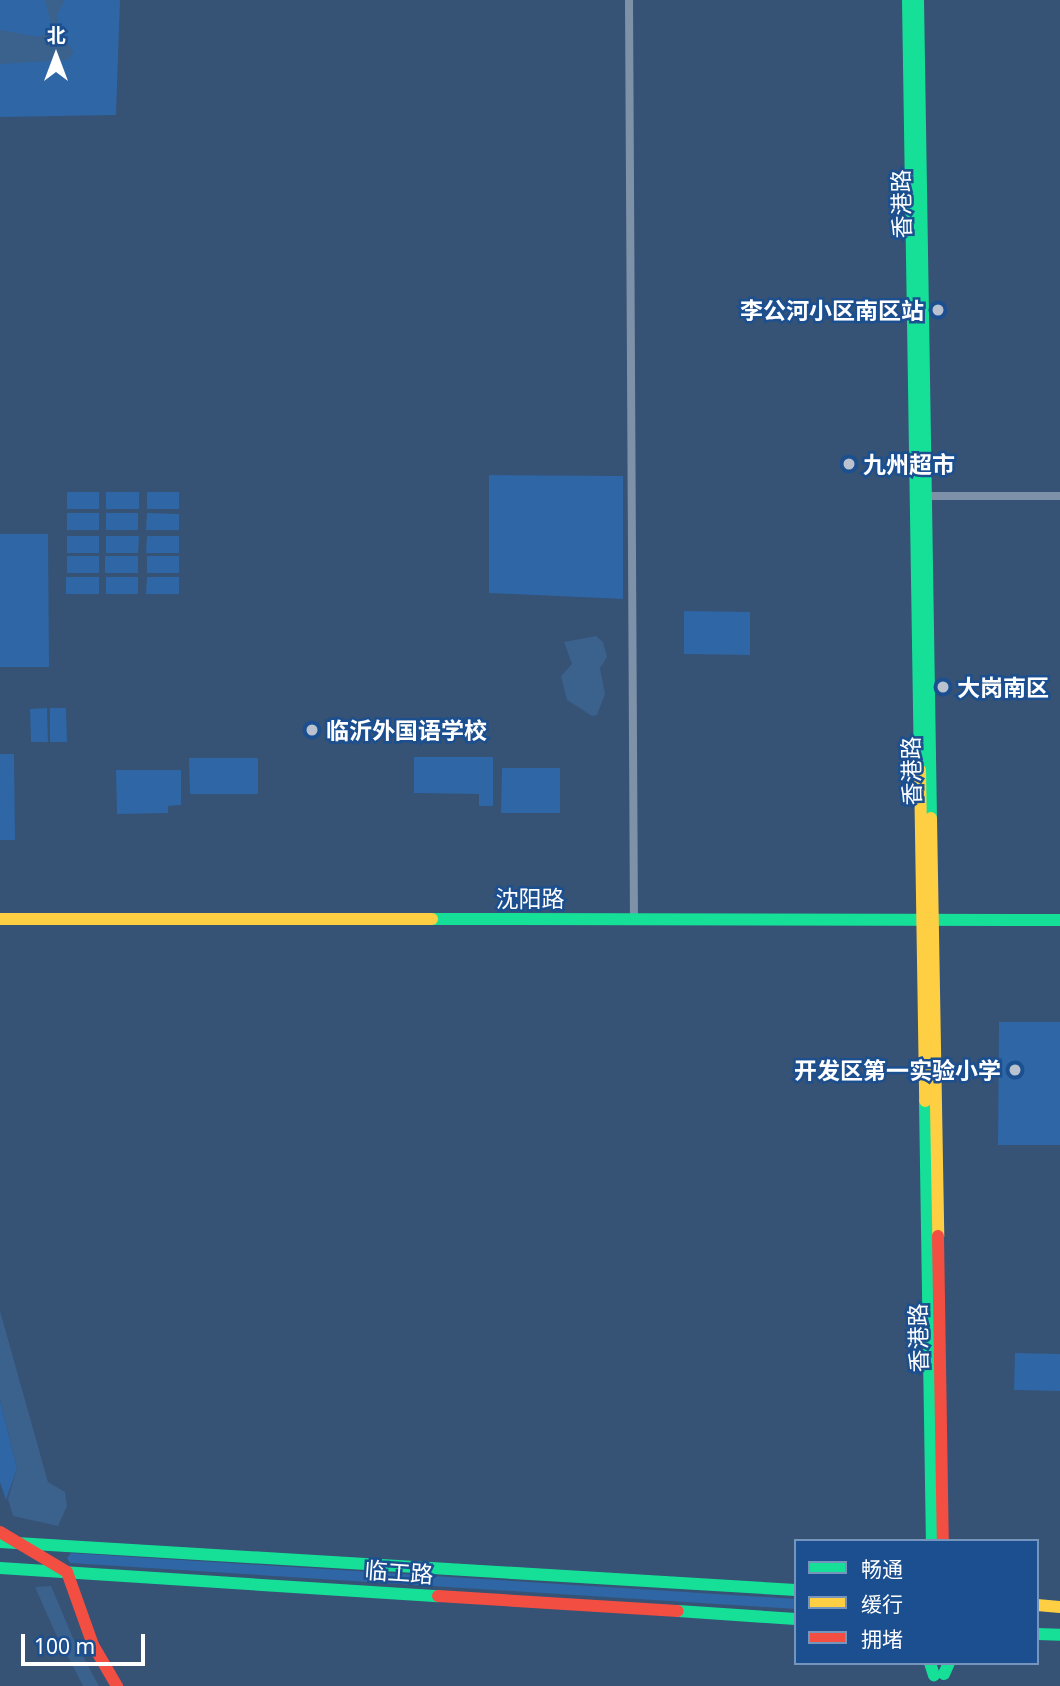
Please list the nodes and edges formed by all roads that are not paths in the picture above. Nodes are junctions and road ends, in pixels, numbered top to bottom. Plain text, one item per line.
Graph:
1 (629, 0) edge
2 (908, 0) edge
3 (918, 0) edge
4 (923, 496) junction
5 (1060, 496) edge
6 (0, 919) edge
7 (634, 919) junction
8 (929, 920) junction
9 (1060, 920) edge
10 (0, 1532) edge
11 (932, 1539) edge
12 (943, 1539) edge
13 (0, 1542) edge
14 (14, 1543) junction
15 (0, 1567) edge
16 (67, 1572) junction
17 (794, 1590) edge
18 (1039, 1605) edge
19 (1060, 1607) edge
20 (794, 1619) edge
21 (1039, 1634) edge
22 (1060, 1635) edge
23 (117, 1686) edge

1 - 7 street
2 - 4 main road, 香港路
3 - 4 main road, 香港路
4 - 5 street
4 - 8 main road, 香港路
6 - 7 main road, 沈阳路
7 - 8 main road, 沈阳路
8 - 9 main road, 沈阳路
8 - 11 main road, 香港路
8 - 12 main road, 香港路
10 - 14 main road
13 - 14 main road, 临工路
14 - 16 main road
14 - 17 main road, 临工路
15 - 16 main road, 临工路
16 - 20 main road, 临工路
16 - 23 main road
18 - 19 main road
21 - 22 main road

